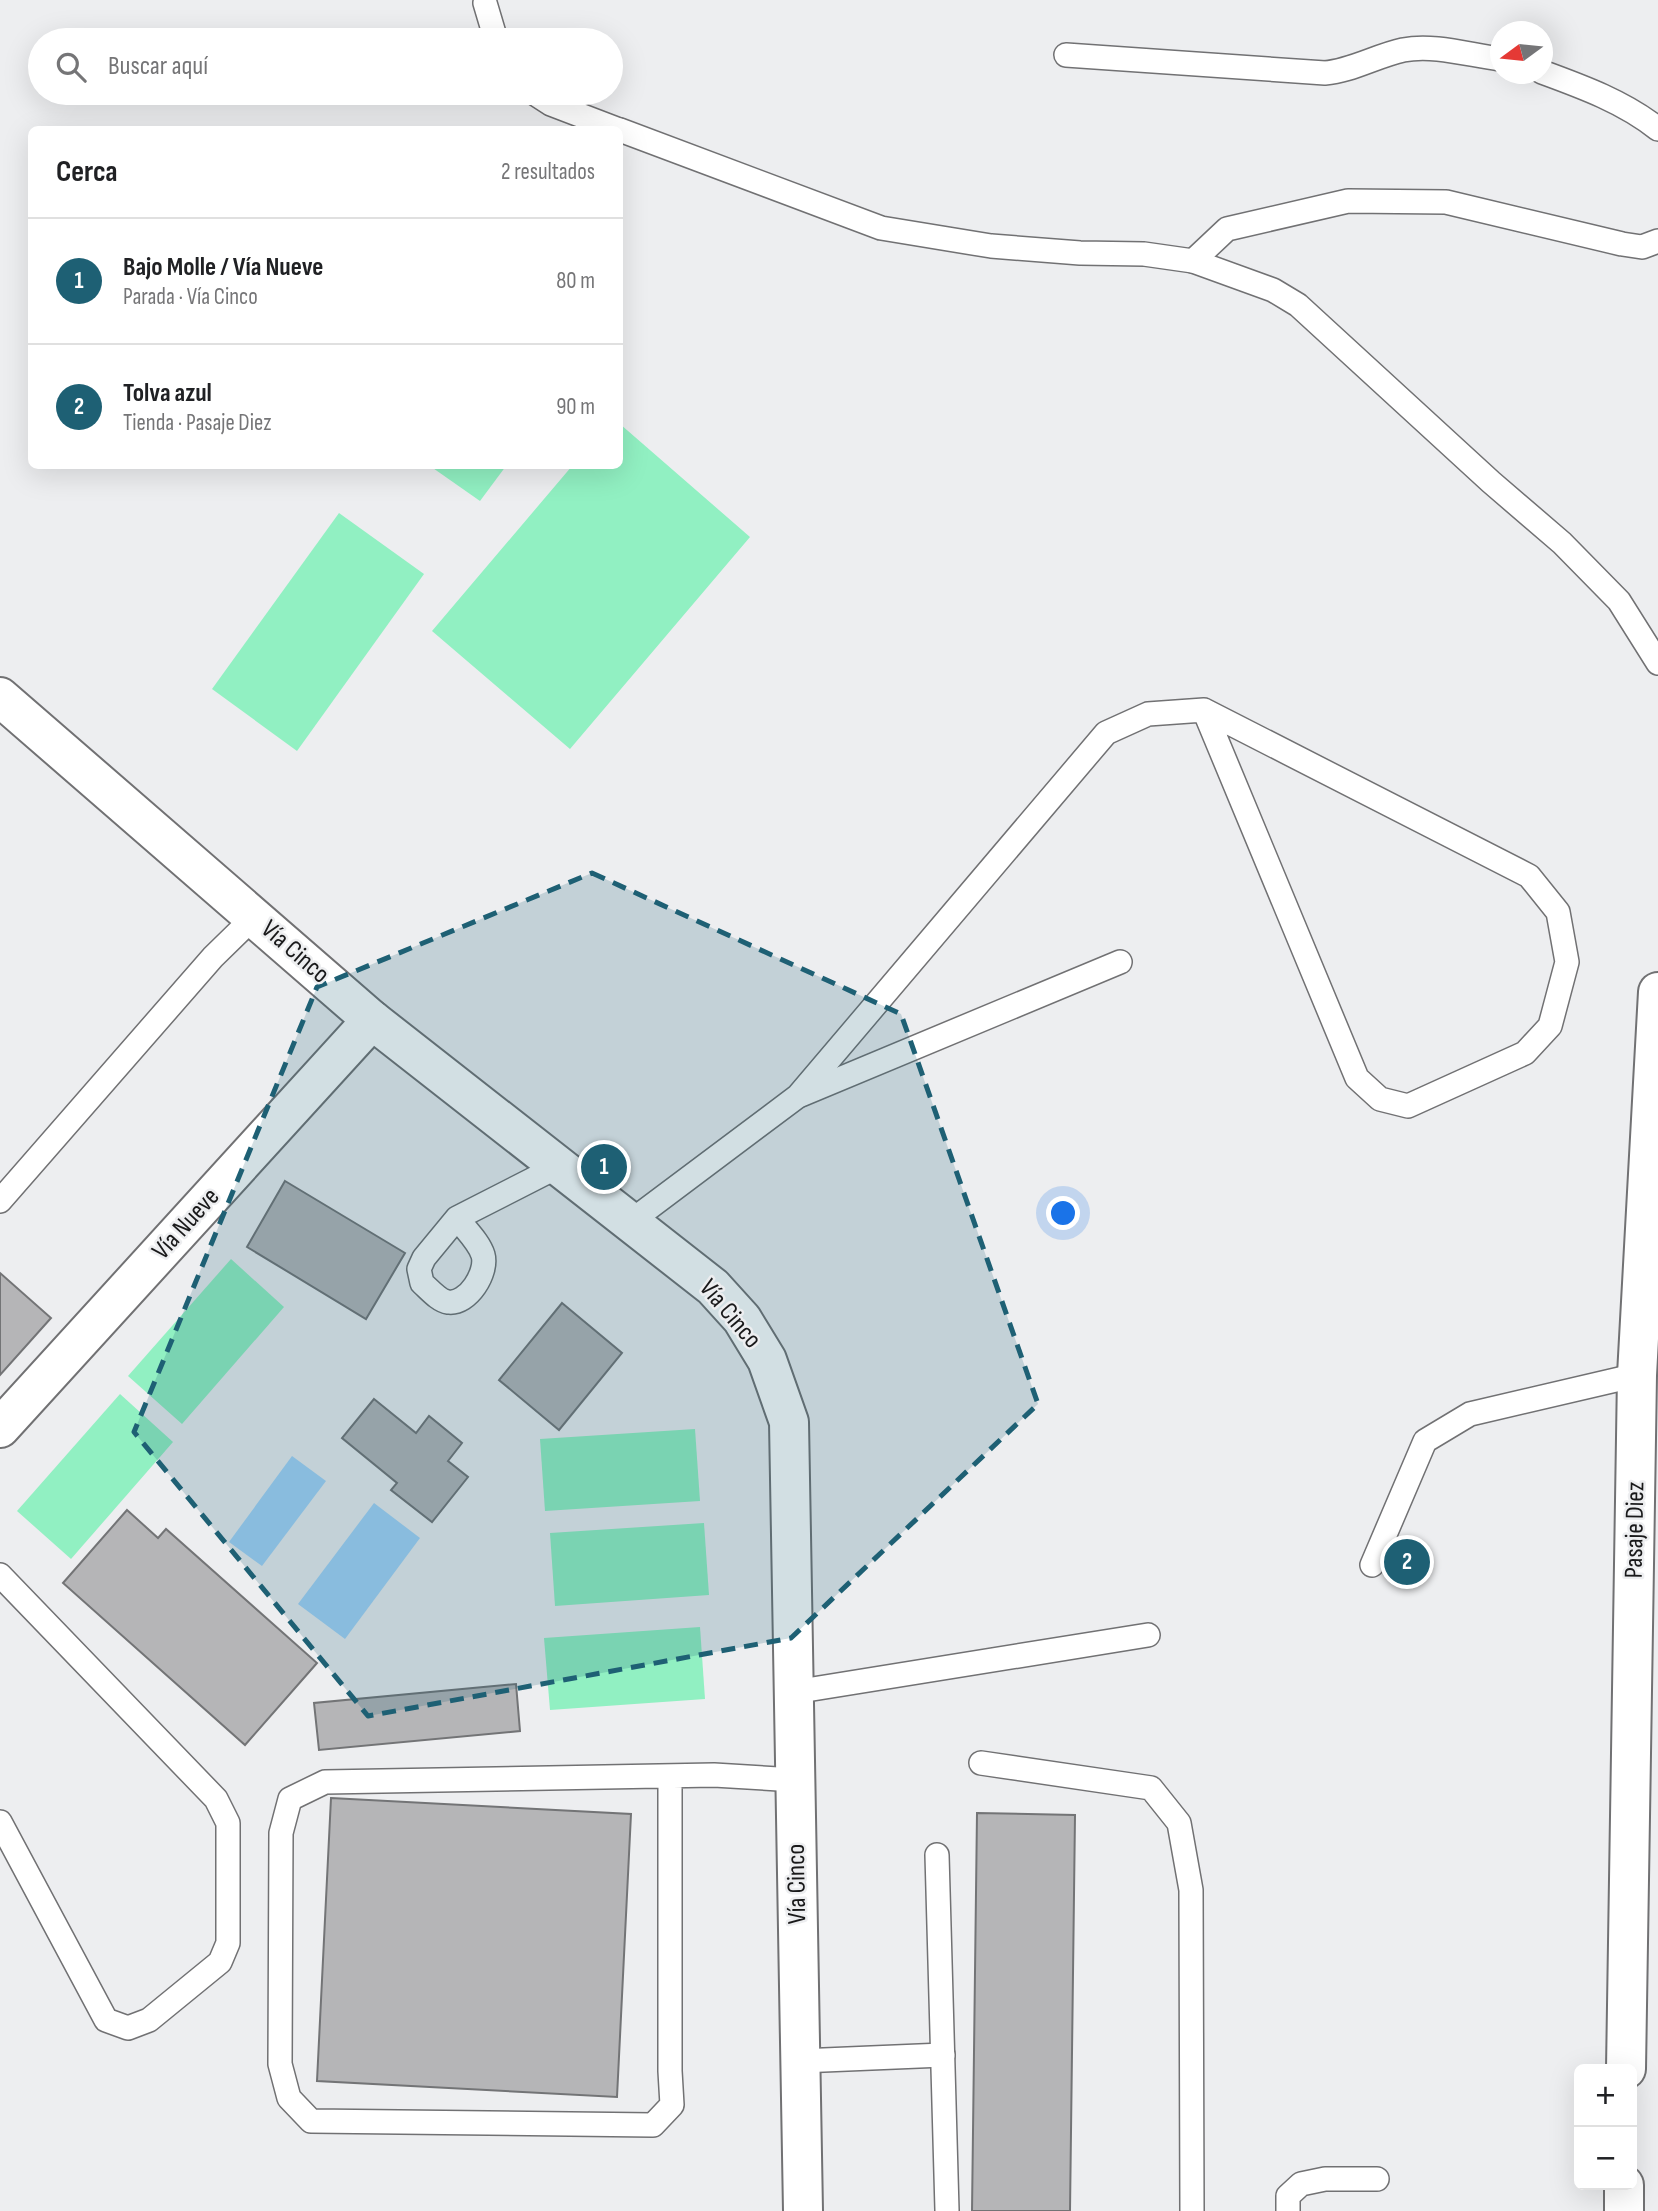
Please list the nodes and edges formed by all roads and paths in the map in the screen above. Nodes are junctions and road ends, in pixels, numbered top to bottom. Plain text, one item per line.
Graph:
1 (485, 3) dead end
2 (492, 28) edge
3 (1066, 55) dead end
4 (1490, 58) edge
5 (1553, 76) edge
6 (554, 105) edge
7 (609, 126) edge
8 (1658, 129) edge
9 (623, 131) edge
10 (1658, 241) edge
11 (1193, 261) junction
12 (1658, 663) edge
13 (0, 697) edge
14 (1204, 710) junction
15 (254, 917) junction
16 (1120, 962) dead end
17 (1658, 992) edge
18 (372, 1020) junction
19 (798, 1096) junction
20 (559, 1166) junction
21 (0, 1201) edge
22 (457, 1218) dead end
23 (630, 1222) junction
24 (1637, 1375) junction
25 (0, 1427) edge
26 (1372, 1565) dead end
27 (0, 1575) edge
28 (1148, 1635) dead end
29 (794, 1692) junction
30 (981, 1763) dead end
31 (670, 1776) junction
32 (795, 1780) junction
33 (0, 1822) edge
34 (937, 1855) dead end
35 (943, 2055) junction
36 (800, 2061) junction
37 (1626, 2064) edge
38 (1377, 2179) dead end
39 (1624, 2190) edge
40 (947, 2210) edge
41 (803, 2211) edge
42 (1192, 2211) edge
43 (1289, 2211) edge
44 (1624, 2211) edge

1 - 2 lane
3 - 4 lane
5 - 8 lane
6 - 7 lane
9 - 11 lane
10 - 11 lane
11 - 12 lane
13 - 15 street, Vía Cinco
14 - 14 lane
14 - 19 lane
15 - 18 street, Vía Cinco
15 - 21 lane
16 - 19 lane
17 - 24 street, Pasaje Diez
18 - 20 street, Vía Cinco
18 - 25 street, Vía Nueve
19 - 23 lane
20 - 22 lane
20 - 23 street, Vía Cinco
23 - 29 street, Vía Cinco
24 - 26 lane
24 - 37 street, Pasaje Diez
27 - 33 lane
28 - 29 lane
29 - 32 street, Vía Cinco
30 - 42 lane
31 - 31 lane
31 - 32 lane
32 - 36 street, Vía Cinco
34 - 35 lane
35 - 36 lane
35 - 40 lane
36 - 41 street, Vía Cinco
38 - 43 lane
39 - 44 street

